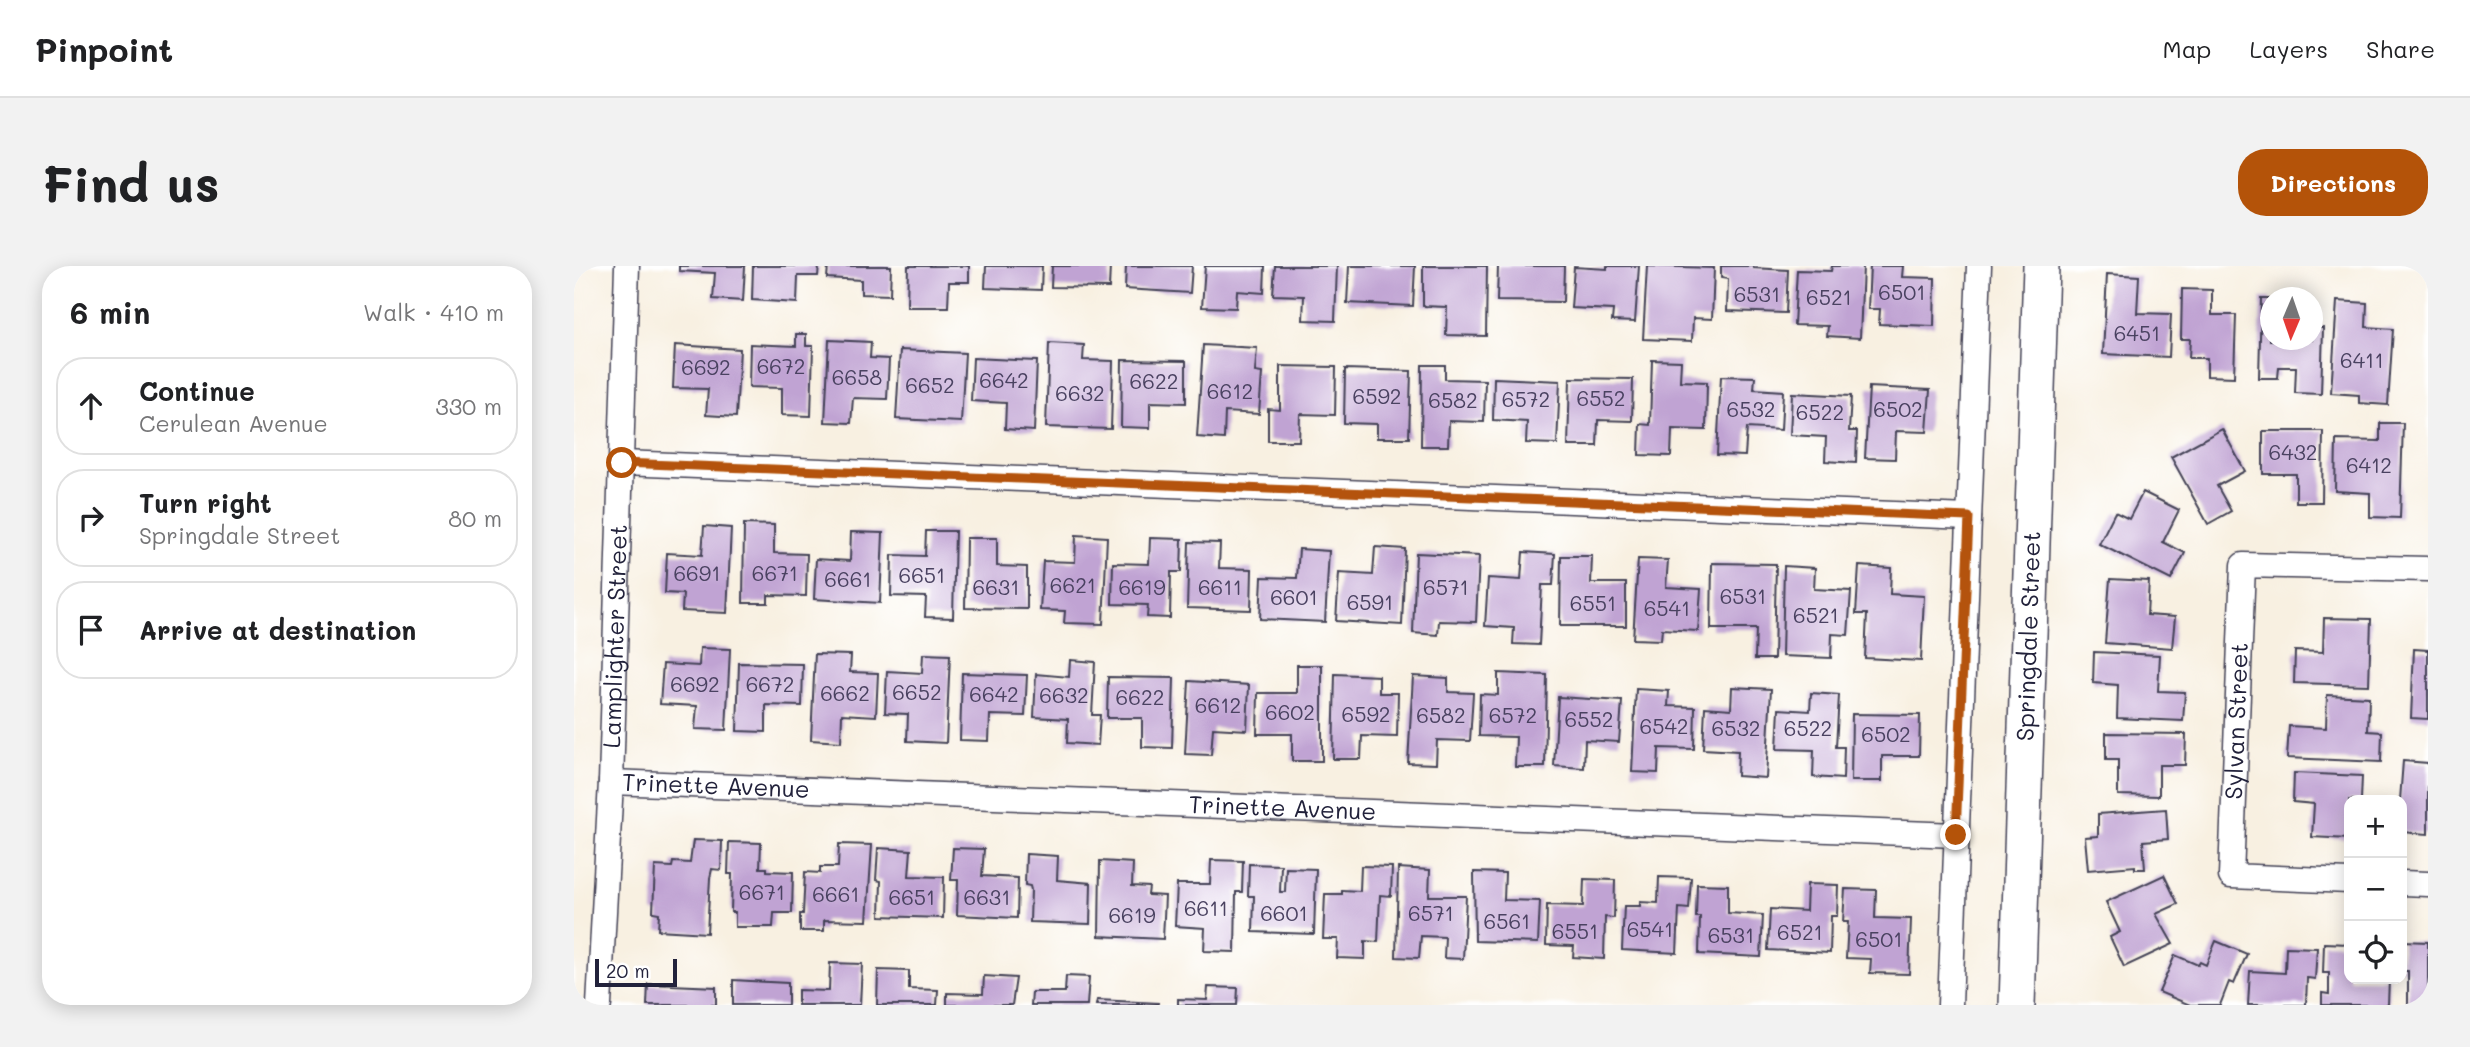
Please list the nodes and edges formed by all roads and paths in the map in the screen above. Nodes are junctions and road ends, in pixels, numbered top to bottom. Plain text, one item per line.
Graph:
1 (627, 266) edge
2 (1979, 266) edge
3 (2042, 266) edge
4 (622, 463) junction
5 (1969, 517) junction
6 (2428, 569) edge
7 (611, 782) junction
8 (1956, 835) junction
9 (2344, 881) edge
10 (2407, 883) edge
11 (2428, 884) edge
12 (599, 1005) edge
13 (1950, 1005) edge
14 (2017, 1005) edge

1 - 4 street, Lamplighter Street
2 - 5 street
3 - 14 main road, Springdale Street
4 - 5 street
4 - 7 street, Lamplighter Street
5 - 8 street
6 - 9 street, Sylvan Street
7 - 8 street, Trinette Avenue
7 - 12 street, Lamplighter Street
8 - 13 street
10 - 11 street

